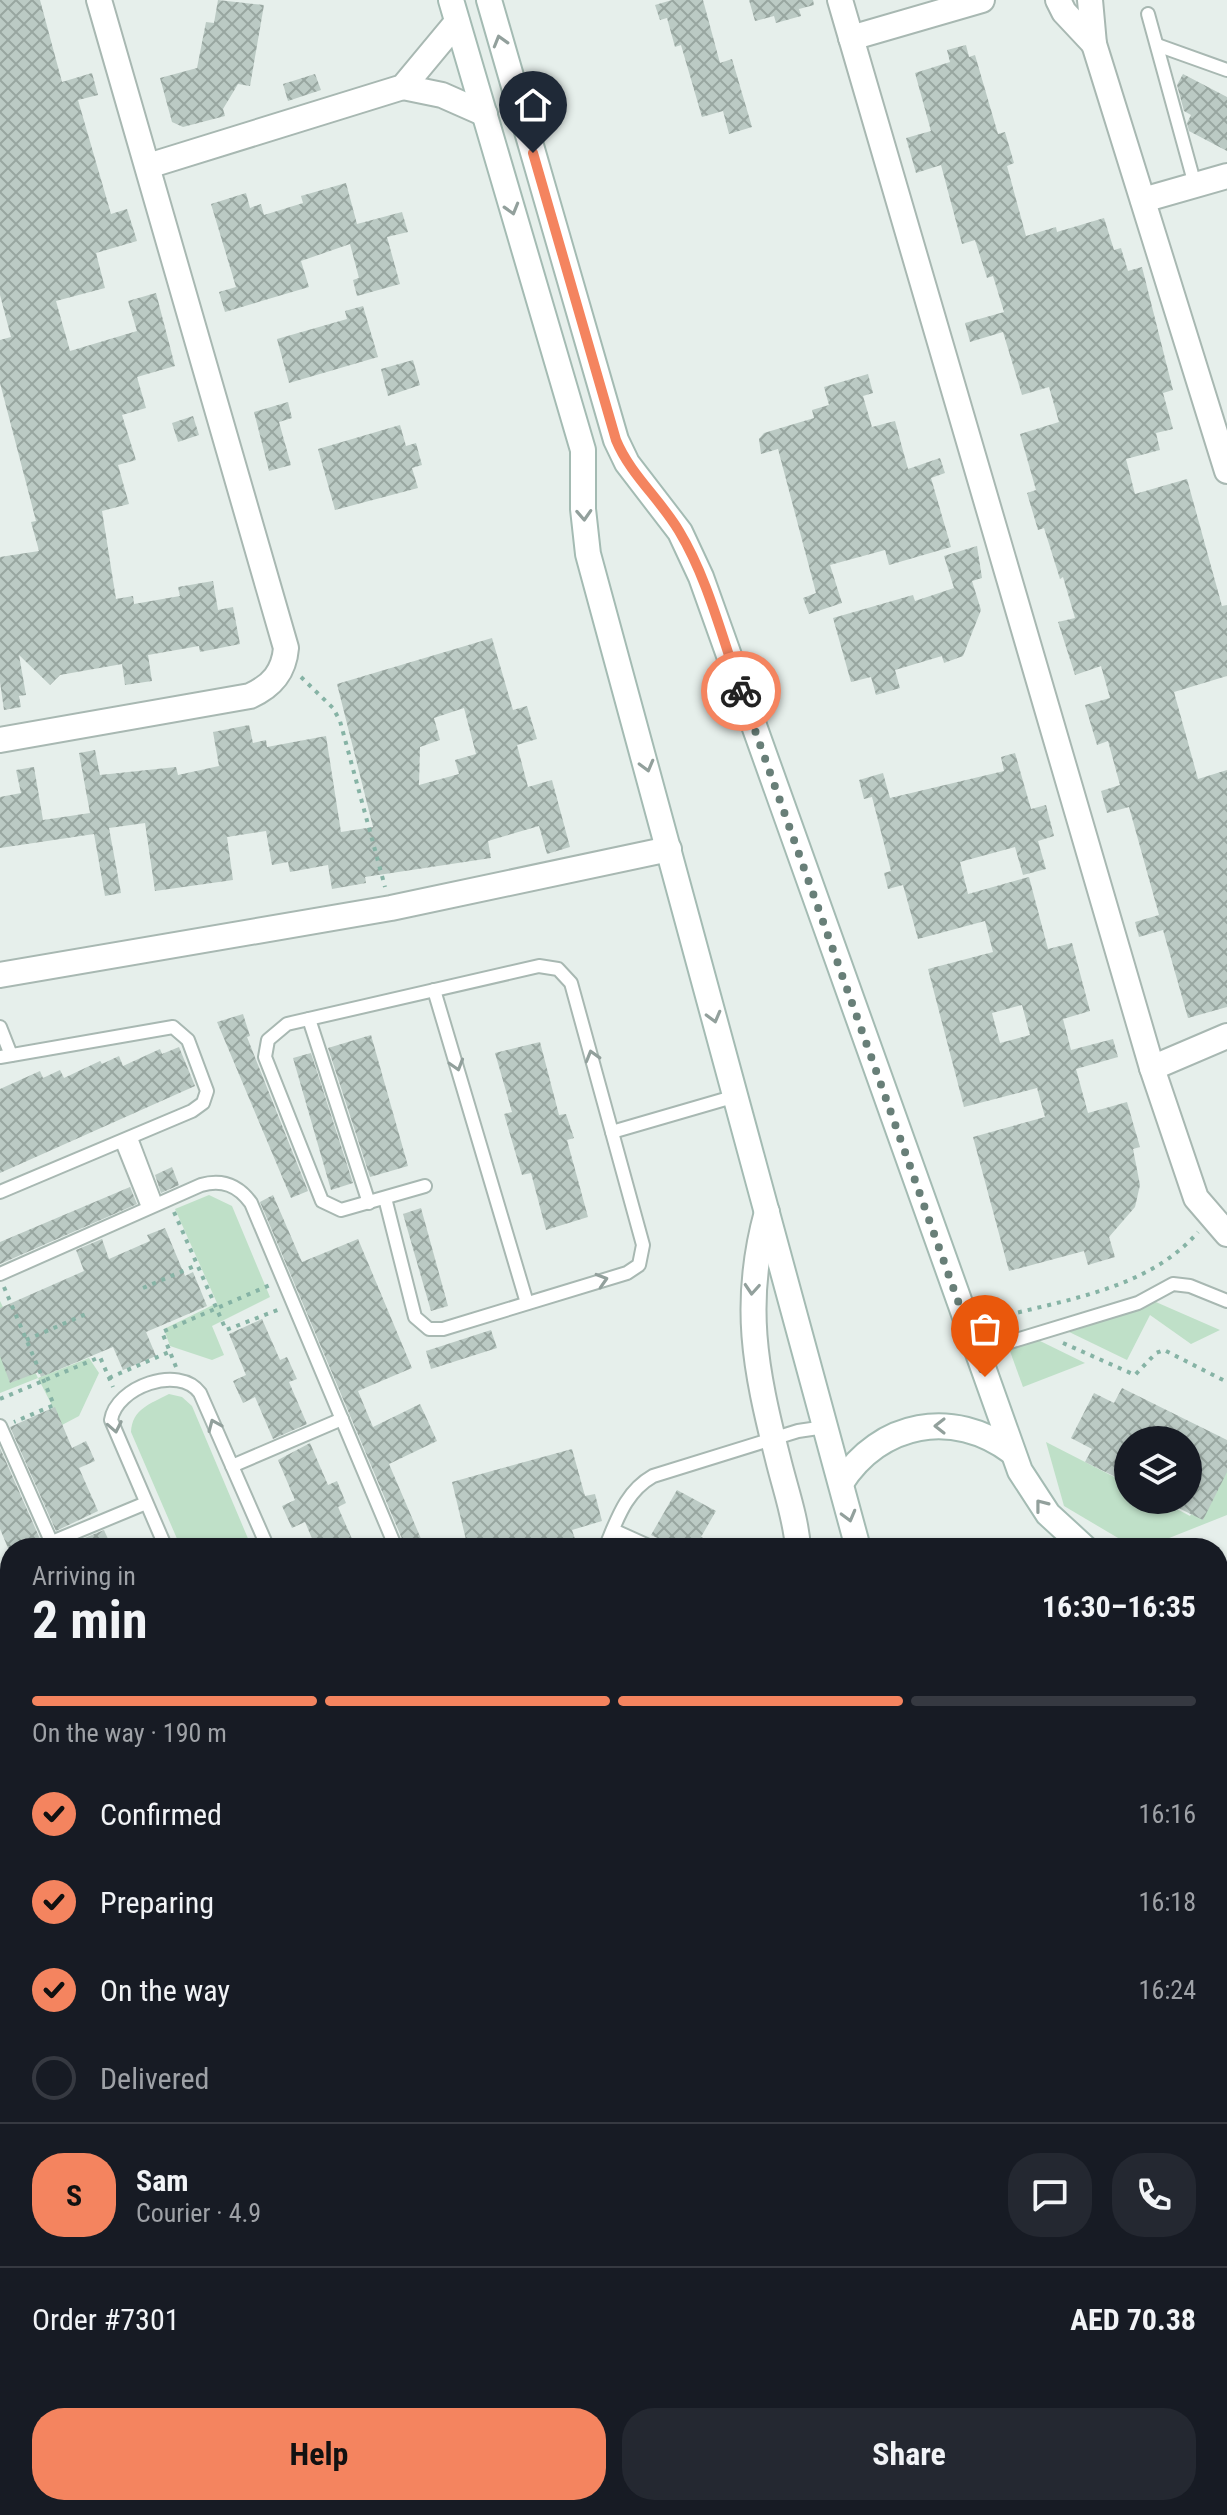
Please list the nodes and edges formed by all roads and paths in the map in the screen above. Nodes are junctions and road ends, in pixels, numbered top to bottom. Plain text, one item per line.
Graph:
1 (99, 0) edge
2 (489, 0) edge
3 (840, 0) edge
4 (982, 0) edge
5 (1058, 0) edge
6 (1090, 0) edge
7 (454, 11) edge
8 (1148, 14) dead end
9 (851, 38) junction
10 (1094, 44) junction
11 (1157, 45) junction
12 (1227, 70) edge
13 (403, 87) junction
14 (485, 114) junction
15 (148, 166) junction
16 (1227, 176) edge
17 (1195, 185) junction
18 (1143, 200) junction
19 (621, 452) junction
20 (585, 461) junction
21 (1227, 471) edge
22 (285, 661) junction
23 (0, 740) edge
24 (669, 849) junction
25 (391, 908) junction
26 (0, 975) edge
27 (434, 990) junction
28 (309, 1019) junction
29 (0, 1027) edge
30 (1227, 1036) edge
31 (5, 1056) edge
32 (1152, 1068) junction
33 (736, 1096) junction
34 (612, 1132) junction
35 (127, 1140) junction
36 (425, 1186) dead end
37 (0, 1192) edge
38 (385, 1198) junction
39 (157, 1203) junction
40 (369, 1203) junction
41 (767, 1212) junction
42 (1219, 1226) edge
43 (197, 1265) junction
44 (0, 1276) edge
45 (283, 1280) junction
46 (143, 1288) dead end
47 (1227, 1301) edge
48 (293, 1303) junction
49 (527, 1303) junction
50 (1034, 1308) junction
51 (216, 1309) junction
52 (86, 1314) dead end
53 (967, 1326) junction
54 (1042, 1332) junction
55 (26, 1340) junction
56 (170, 1351) junction
57 (977, 1352) junction
58 (109, 1378) junction
59 (181, 1378) junction
60 (43, 1381) junction
61 (1227, 1382) edge
62 (0, 1399) edge
63 (119, 1401) junction
64 (342, 1419) junction
65 (824, 1421) junction
66 (0, 1426) edge
67 (773, 1440) junction
68 (1012, 1452) junction
69 (232, 1466) junction
70 (841, 1483) junction
71 (146, 1503) junction
72 (613, 1530) junction
73 (50, 1538) edge
74 (68, 1538) edge
75 (162, 1538) edge
76 (264, 1538) edge
77 (392, 1538) edge
78 (609, 1538) edge
79 (631, 1538) edge
80 (796, 1538) edge
81 (855, 1538) edge
82 (1075, 1538) edge

1 - 15 street
19 -> 2 street
3 - 9 street
4 - 9 street
5 - 10 street
6 - 10 street
7 - 13 street
7 - 14 street
8 - 11 lane
9 - 32 street
10 - 18 street
11 - 12 lane
11 - 17 lane
13 - 14 street
13 - 15 street
14 -> 20 street
15 - 22 street
16 - 17 street
17 - 18 street
18 - 21 street
19 - 20 street
19 - 53 street
20 -> 24 street
22 - 23 street
22 - 25 path
24 - 25 street
24 -> 33 street
25 - 26 street
27 - 28 lane
34 -> 27 lane
27 -> 49 lane
28 - 40 lane
28 - 40 lane
29 - 31 lane
30 - 32 street
31 - 35 lane
32 - 42 street
33 - 34 lane
33 - 41 street
49 -> 34 lane
35 - 37 lane
35 - 39 lane
36 - 38 lane
38 - 40 lane
38 - 49 lane
39 - 43 path
39 - 44 lane
39 - 45 lane
41 - 65 street
41 -> 67 street
42 - 50 path
43 - 46 path
43 - 51 path
44 - 55 path
45 - 48 lane
45 - 51 path
47 - 54 lane
48 - 51 path
48 - 64 lane
50 - 53 path
50 - 54 path
51 - 56 path
52 - 55 path
53 - 57 street
54 - 57 lane
54 - 61 path
55 - 60 path
56 - 58 path
56 - 59 path
57 - 68 street
58 - 60 path
58 - 63 path
59 - 63 lane
69 -> 59 lane
60 - 62 path
60 - 66 path
63 -> 71 lane
64 - 69 lane
64 - 77 lane
65 - 67 lane
65 - 70 street
66 - 73 lane
67 - 72 lane
67 - 80 street
68 -> 70 street
82 -> 68 street
69 - 76 lane
70 -> 81 street
71 - 74 lane
71 - 75 lane
72 - 78 lane
72 - 79 lane

